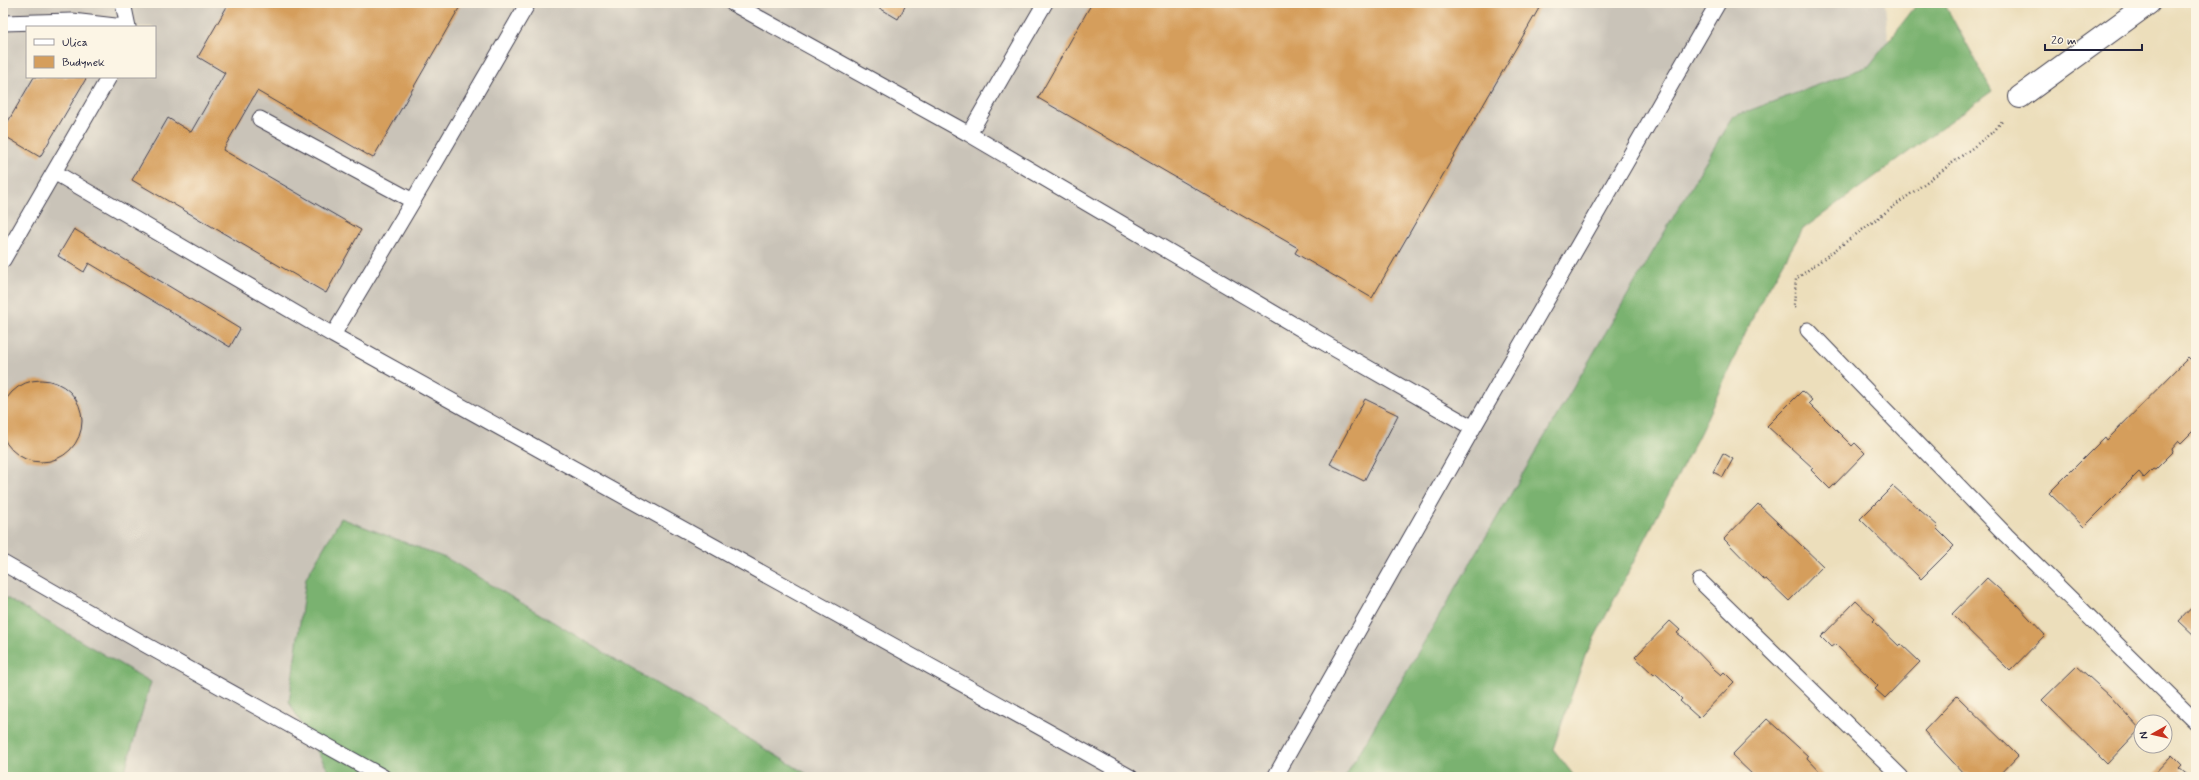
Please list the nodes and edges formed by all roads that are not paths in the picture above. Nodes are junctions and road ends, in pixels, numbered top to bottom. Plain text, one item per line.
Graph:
1 (124, 3) edge
2 (528, 3) edge
3 (732, 3) edge
4 (1045, 3) edge
5 (1718, 3) edge
6 (2149, 3) edge
7 (3, 23) edge
8 (115, 26) edge
9 (128, 26) edge
10 (108, 78) edge
11 (2020, 97) road end
12 (260, 119) dead end
13 (969, 134) junction
14 (54, 172) junction
15 (413, 201) junction
16 (3, 260) edge
17 (1808, 330) road end
18 (333, 335) junction
19 (1473, 428) junction
20 (3, 563) edge
21 (1700, 581) dead end
22 (2196, 722) edge
23 (383, 777) edge
24 (1130, 777) edge
25 (1275, 777) edge
26 (1901, 777) edge

1 - 9 lane
2 - 15 lane
3 - 13 lane
4 - 13 lane
5 - 19 lane
6 - 11 street
7 - 8 lane
10 - 14 lane
12 - 15 lane
13 - 19 lane
14 - 16 lane
14 - 18 lane
15 - 18 lane
17 - 22 lane
18 - 24 lane
19 - 25 lane
20 - 23 lane
21 - 26 lane

